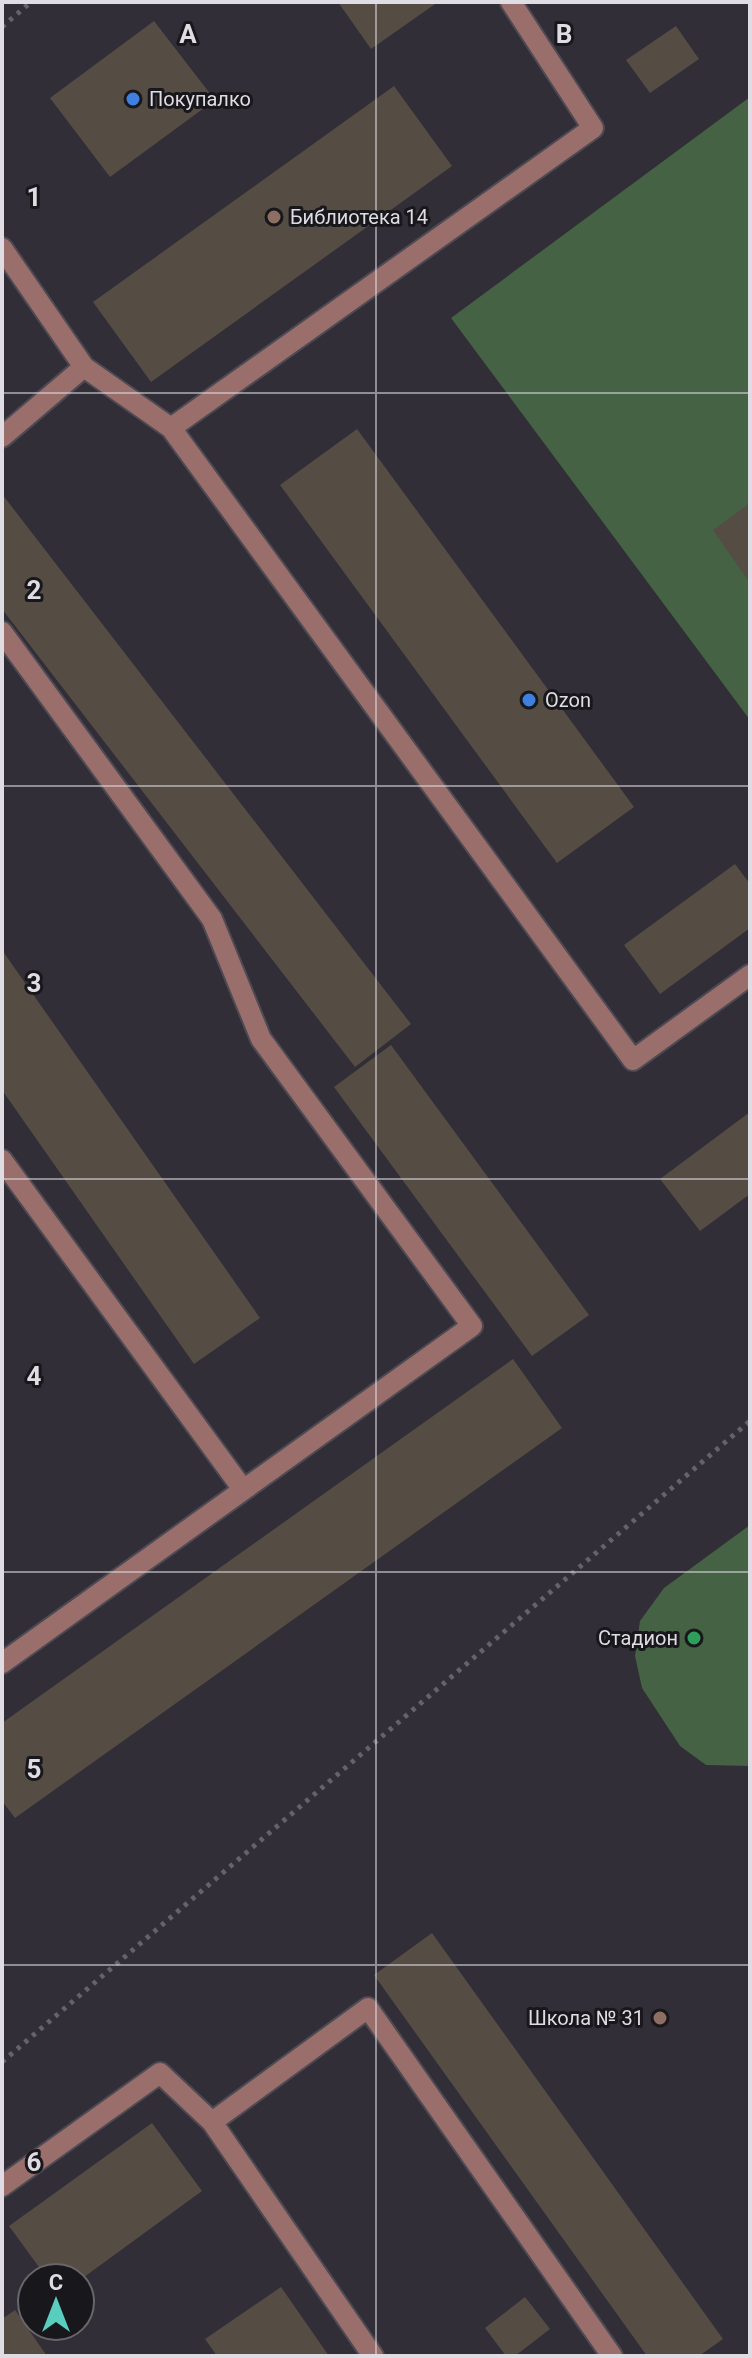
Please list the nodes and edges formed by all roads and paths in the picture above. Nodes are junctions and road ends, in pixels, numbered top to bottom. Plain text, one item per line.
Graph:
1 (31, 2) edge
2 (511, 2) edge
3 (2, 27) edge
4 (2, 248) edge
5 (84, 367) junction
6 (171, 428) junction
7 (2, 437) edge
8 (2, 632) edge
9 (750, 975) edge
10 (2, 1160) edge
11 (750, 1421) edge
12 (242, 1488) junction
13 (2, 1663) edge
14 (2, 2062) edge
15 (212, 2122) junction
16 (2, 2186) edge
17 (373, 2356) edge
18 (612, 2356) edge

1 - 3 path
2 - 6 lane
4 - 5 lane
5 - 6 lane
5 - 7 lane
6 - 9 lane
8 - 12 lane
10 - 12 lane
11 - 14 path
12 - 13 lane
15 - 16 lane
15 - 17 lane
15 - 18 lane

